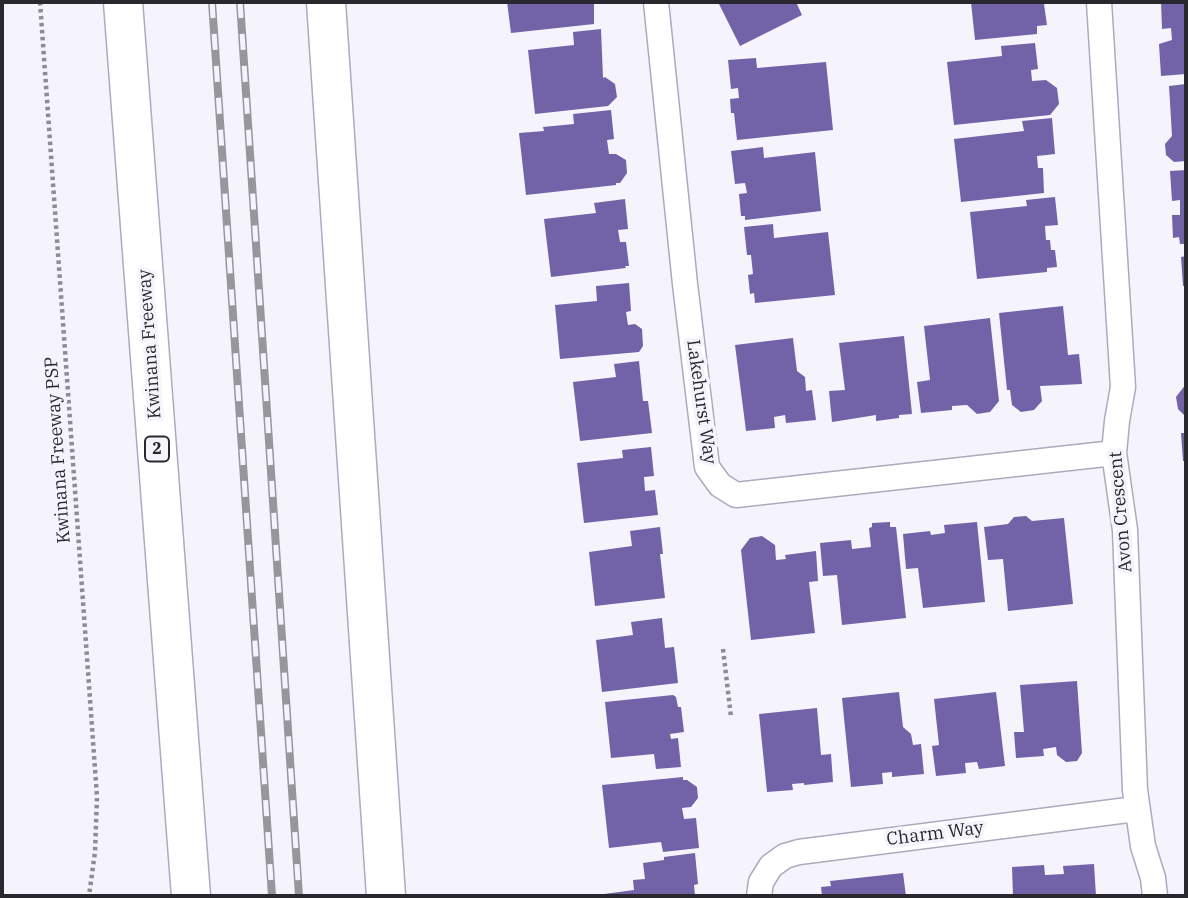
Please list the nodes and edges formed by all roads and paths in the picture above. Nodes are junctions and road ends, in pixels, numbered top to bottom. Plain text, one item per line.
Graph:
1 (40, 2) edge
2 (123, 2) edge
3 (326, 2) edge
4 (656, 2) edge
5 (1099, 2) edge
6 (1114, 453) junction
7 (723, 649) dead end
8 (731, 717) dead end
9 (1136, 809) junction
10 (89, 896) edge
11 (191, 896) edge
12 (386, 896) edge
13 (759, 896) edge
14 (1155, 896) edge

1 - 10 path, Kwinana Freeway PSP
2 - 11 highway, Kwinana Freeway / 2
3 - 12 highway
4 - 6 street, Lakehurst Way
5 - 6 street, Avon Crescent
6 - 9 street, Avon Crescent
7 - 8 path
9 - 13 street, Charm Way
9 - 14 street, Avon Crescent

